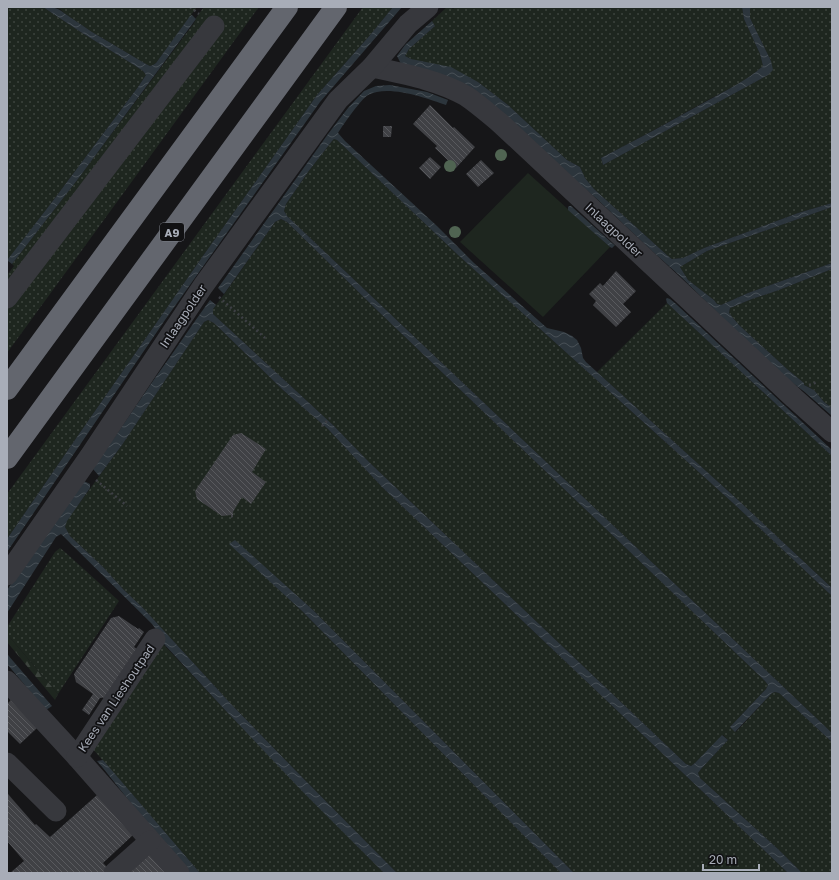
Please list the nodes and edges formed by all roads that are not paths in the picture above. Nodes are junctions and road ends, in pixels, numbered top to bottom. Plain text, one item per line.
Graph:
1 (287, 7) edge
2 (336, 7) edge
3 (428, 7) edge
4 (214, 26) dead end
5 (372, 67) junction
6 (13, 273) edge
7 (7, 298) edge
8 (7, 389) edge
9 (832, 432) edge
10 (7, 458) edge
11 (7, 575) edge
12 (155, 639) dead end
13 (7, 681) edge
14 (77, 757) junction
15 (7, 763) edge
16 (56, 811) dead end
17 (150, 840) junction
18 (114, 873) edge
19 (180, 873) edge

1 - 8 highway
2 - 10 highway, A9
3 - 5 street, Inlaagpolder
4 - 6 street
5 - 9 street, Inlaagpolder
5 - 11 street, Inlaagpolder
6 - 7 street
12 - 14 street, Kees van Lieshoutpad
13 - 14 street
14 - 17 street
15 - 16 street
17 - 18 street
17 - 19 street

